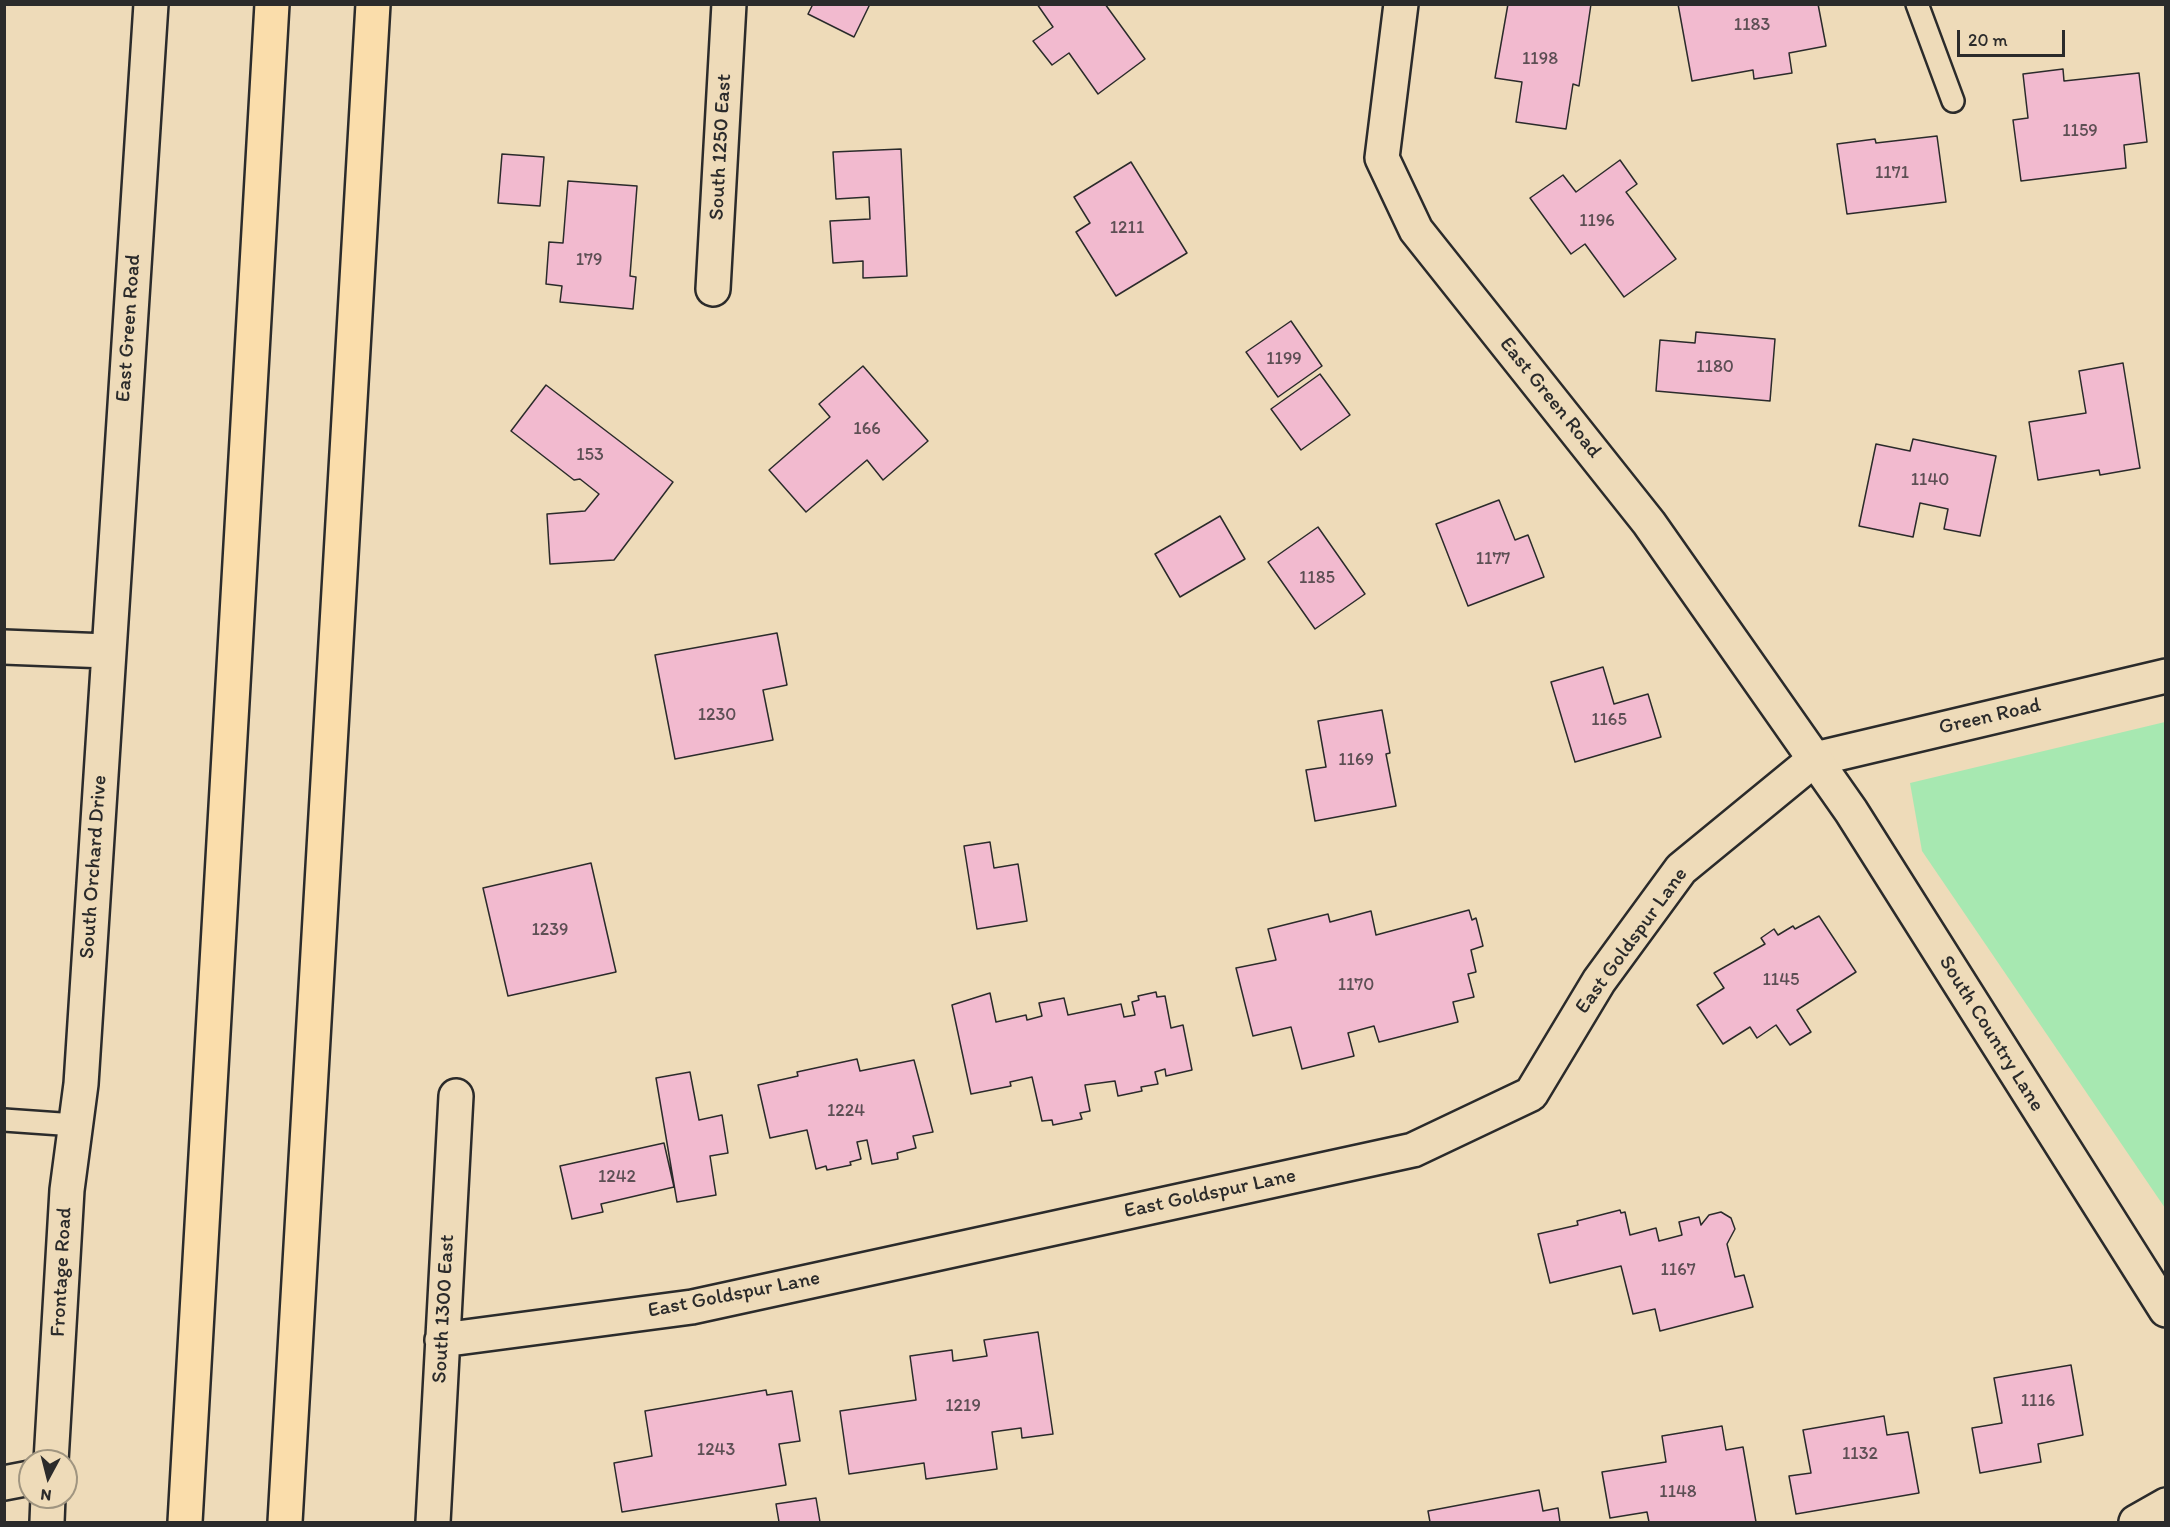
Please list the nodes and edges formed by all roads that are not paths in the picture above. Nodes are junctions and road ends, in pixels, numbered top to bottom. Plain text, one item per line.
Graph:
1 (151, 4) edge
2 (272, 4) edge
3 (373, 4) edge
4 (729, 4) edge
5 (1401, 4) edge
6 (1917, 4) edge
7 (1953, 101) dead end
8 (713, 289) dead end
9 (4, 647) edge
10 (107, 651) junction
11 (2166, 676) edge
12 (1815, 759) junction
13 (81, 1084) joint
14 (456, 1096) dead end
15 (4, 1120) edge
16 (75, 1125) junction
17 (2166, 1310) edge
18 (442, 1340) junction
19 (52, 1449) edge
20 (2166, 1505) edge
21 (185, 1522) edge
22 (285, 1522) edge
23 (433, 1522) edge
24 (2136, 1522) edge

1 - 10 street, East Green Road
2 - 21 highway
3 - 22 highway
4 - 8 street, South 1250 East
5 - 12 street, East Green Road
6 - 7 lane
9 - 10 street
10 - 13 street, South Orchard Drive
11 - 12 street, Green Road
12 - 17 street, South Country Lane
12 - 18 street, East Goldspur Lane
13 - 16 street, Frontage Road
14 - 18 street, South 1300 East
15 - 16 lane
16 - 19 street, Frontage Road
18 - 23 street, South 1300 East
20 - 24 street

